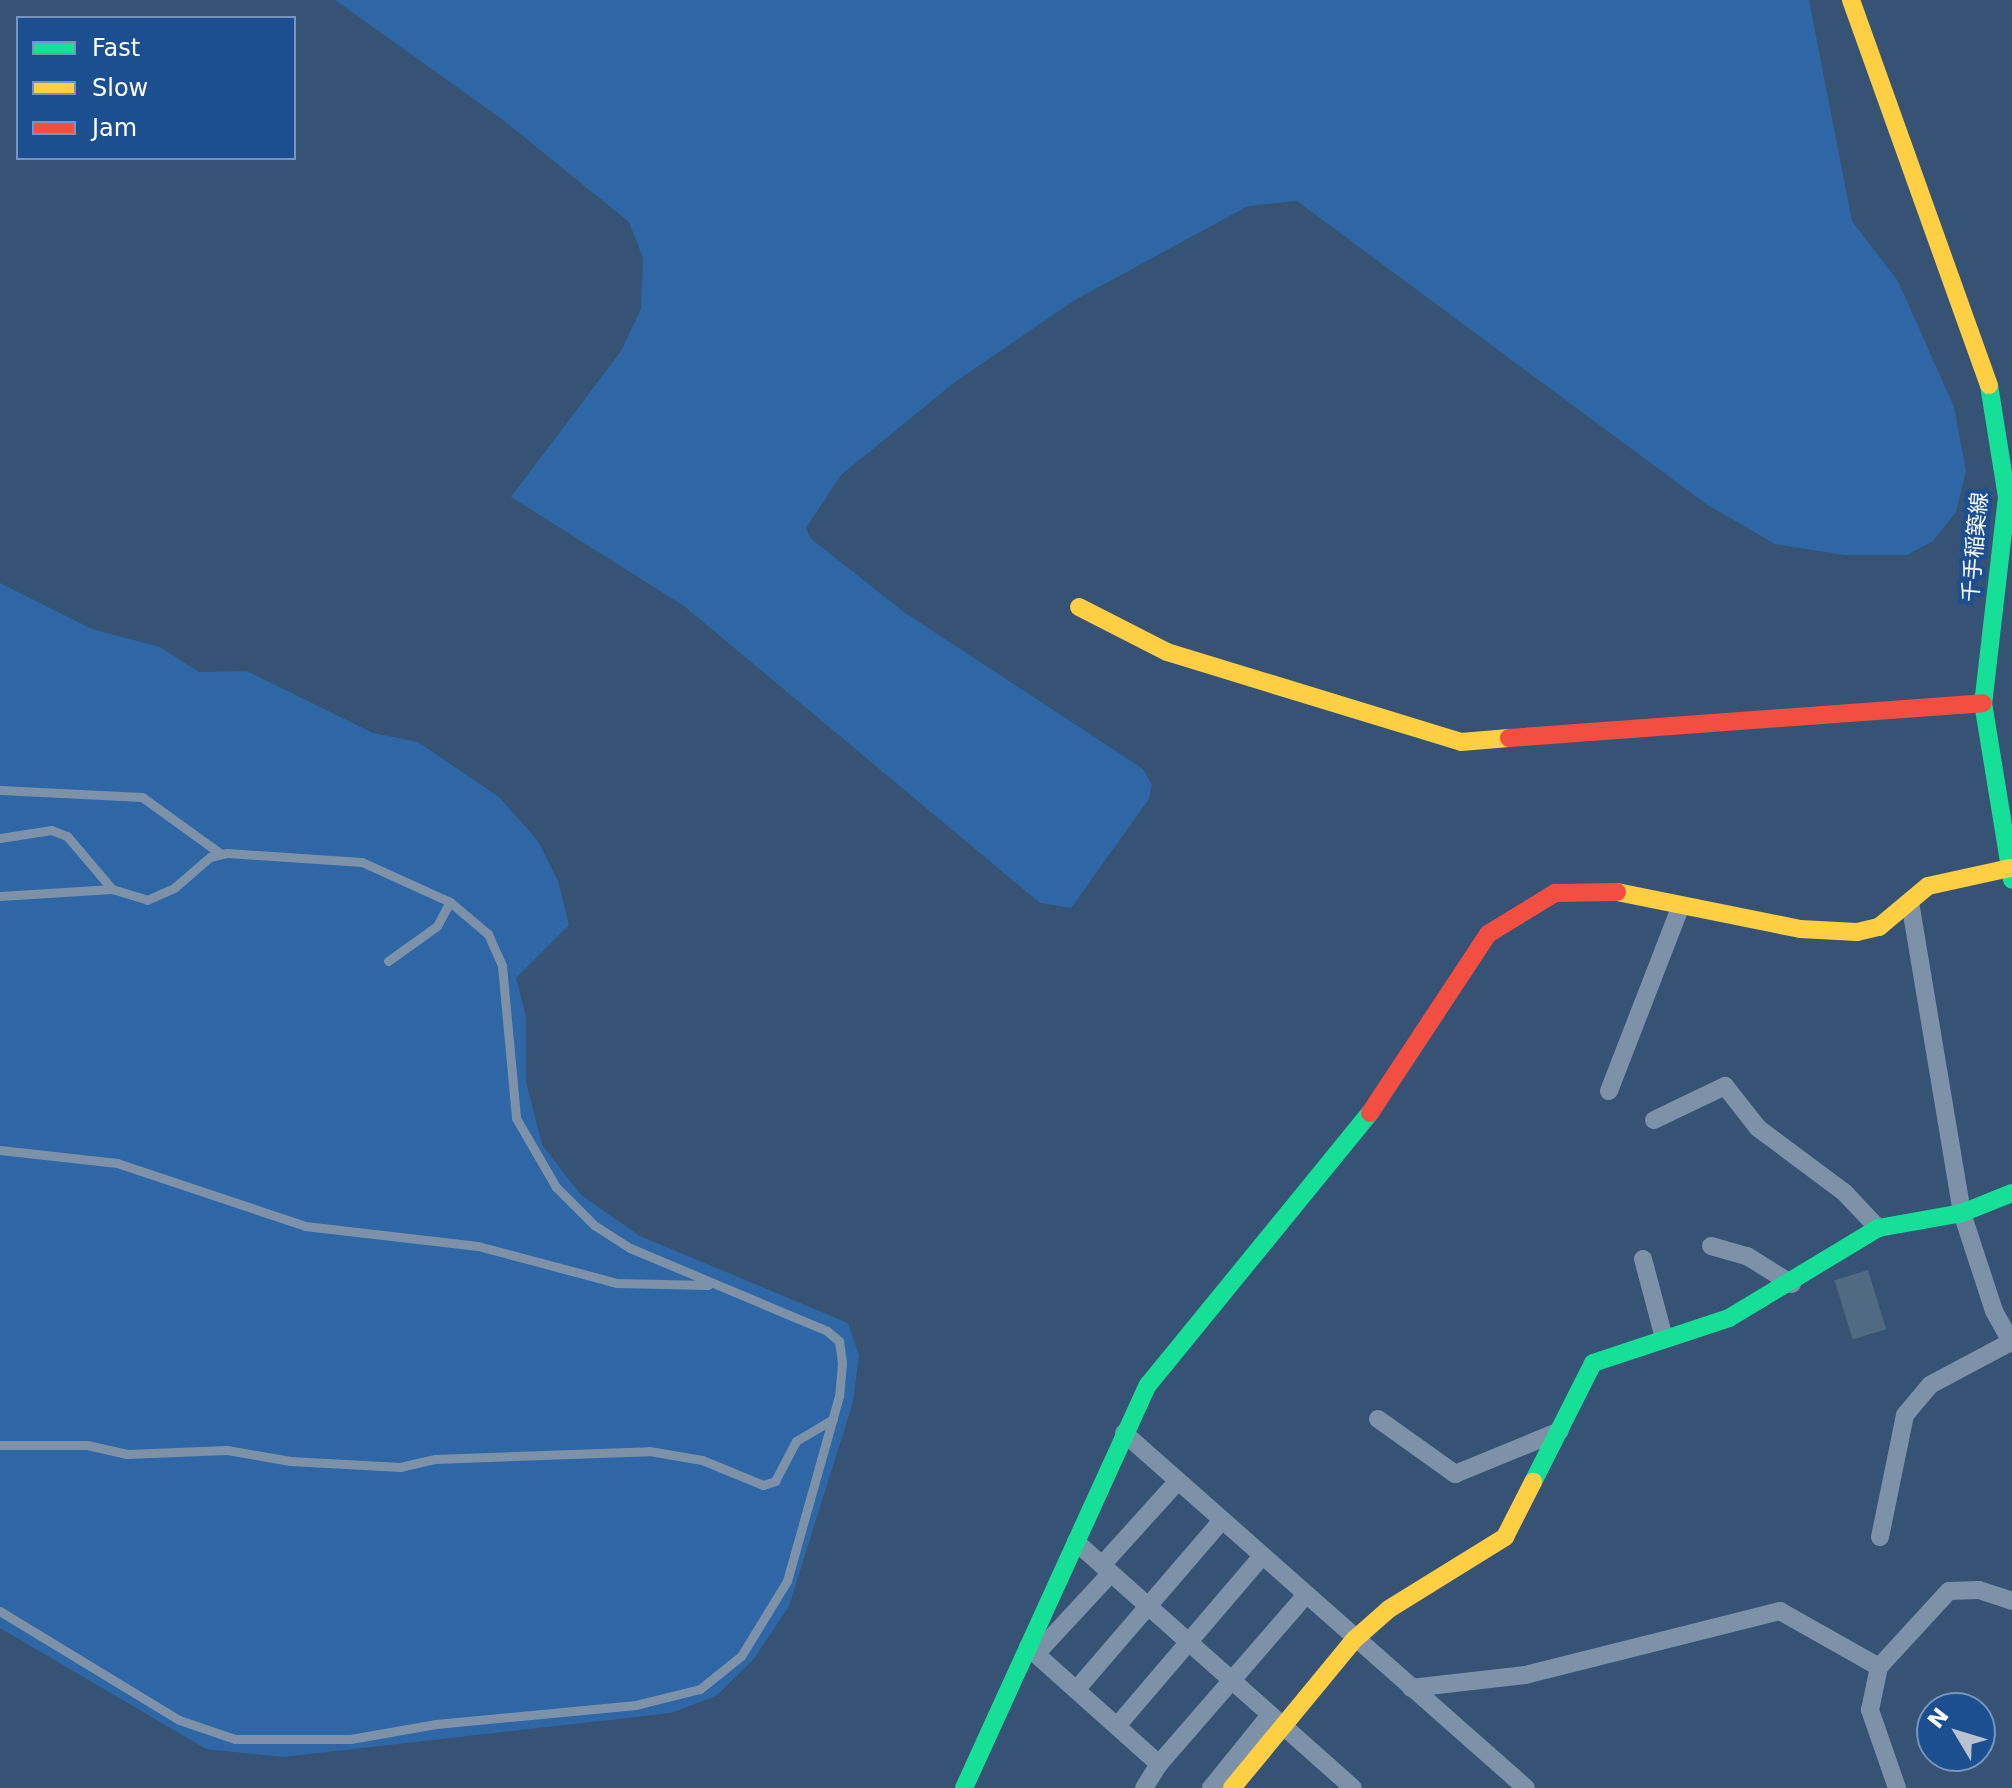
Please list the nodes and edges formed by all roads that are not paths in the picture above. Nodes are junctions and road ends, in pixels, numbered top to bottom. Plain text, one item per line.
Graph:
1 (1851, 0) edge
2 (1079, 607) dead end
3 (1983, 703) junction
4 (0, 790) edge
5 (0, 838) edge
6 (221, 854) junction
7 (2011, 874) edge
8 (112, 889) junction
9 (0, 896) edge
10 (450, 902) junction
11 (1910, 902) junction
12 (1681, 905) junction
13 (388, 961) dead end
14 (1609, 1091) dead end
15 (1654, 1120) dead end
16 (0, 1150) edge
17 (2012, 1193) edge
18 (1962, 1213) junction
19 (1878, 1228) junction
20 (1711, 1246) dead end
21 (1643, 1259) dead end
22 (1792, 1284) junction
23 (715, 1285) junction
24 (1664, 1338) junction
25 (2011, 1343) edge
26 (833, 1419) junction
27 (1378, 1419) dead end
28 (1560, 1431) junction
29 (1124, 1433) junction
30 (0, 1445) edge
31 (1178, 1481) junction
32 (1222, 1520) junction
33 (1880, 1537) dead end
34 (1076, 1542) junction
35 (1262, 1556) junction
36 (1107, 1569) junction
37 (1306, 1595) junction
38 (2012, 1601) edge
39 (1149, 1607) junction
40 (0, 1611) edge
41 (1355, 1639) junction
42 (1190, 1644) junction
43 (1032, 1651) junction
44 (1879, 1667) junction
45 (1231, 1681) junction
46 (1411, 1688) junction
47 (1076, 1690) junction
48 (1276, 1721) junction
49 (1117, 1726) junction
50 (1159, 1764) junction
51 (964, 1788) edge
52 (1144, 1788) edge
53 (1211, 1788) edge
54 (1232, 1788) edge
55 (1353, 1788) edge
56 (1526, 1788) edge
57 (1897, 1788) edge

1 - 3 street, 千手稲築線
2 - 3 street
3 - 7 street, 千手稲築線
4 - 6 lane
5 - 8 lane
6 - 8 lane
6 - 10 lane
7 - 11 street
8 - 9 lane
10 - 13 lane
10 - 23 lane
11 - 12 street
11 - 18 street
12 - 14 street
12 - 29 street
15 - 19 street
16 - 23 lane
17 - 18 street
18 - 19 street
18 - 25 street
19 - 22 street
20 - 22 street
21 - 24 street
22 - 24 street
23 - 26 lane
24 - 28 street
25 - 33 street
26 - 30 lane
26 - 40 lane
27 - 28 street
28 - 41 street
29 - 31 street
29 - 34 street
31 - 32 street
31 - 36 street
32 - 35 street
32 - 39 street
34 - 36 street
34 - 43 street
35 - 37 street
35 - 42 street
36 - 39 street
36 - 43 street
37 - 41 street
37 - 45 street
38 - 44 street
39 - 42 street
39 - 47 street
41 - 46 street
41 - 48 street
42 - 45 street
42 - 49 street
43 - 47 street
43 - 51 street
44 - 46 street
44 - 57 street
45 - 48 street
45 - 50 street
46 - 56 street
47 - 49 street
48 - 53 street
48 - 54 street
48 - 55 street
49 - 50 street
50 - 52 street

